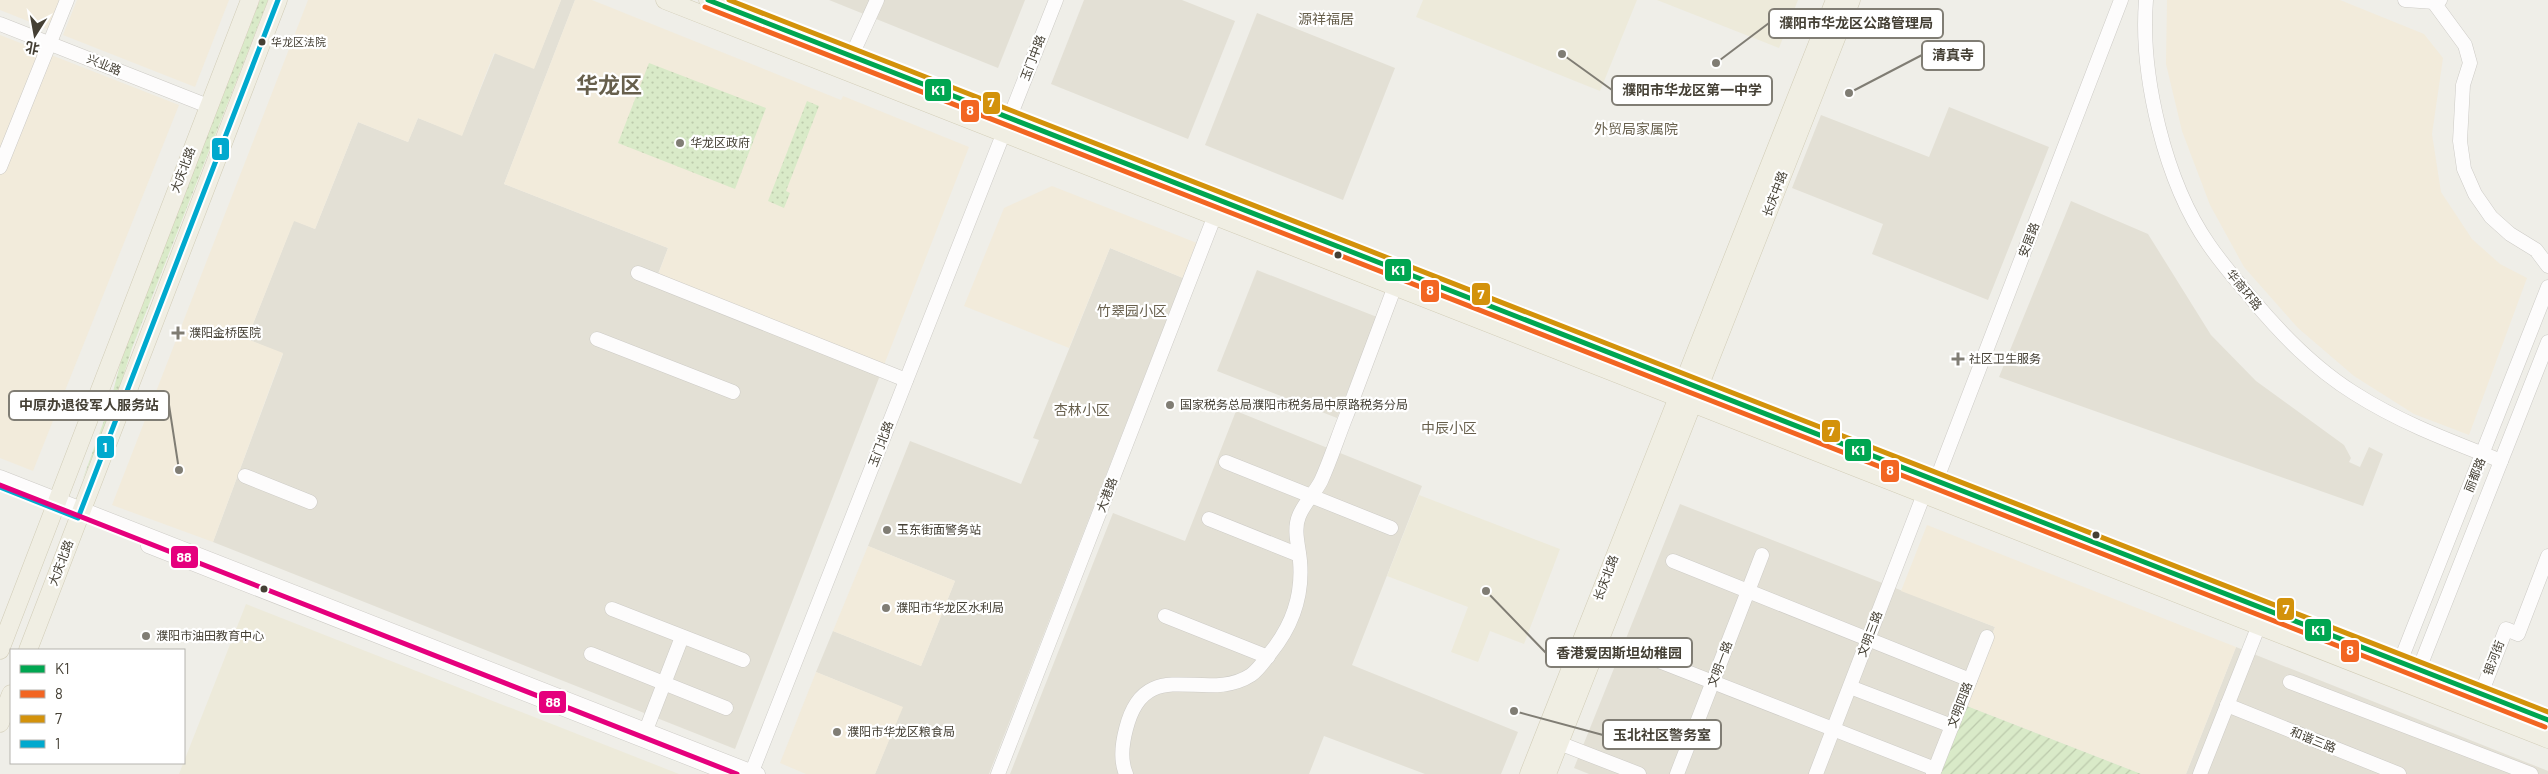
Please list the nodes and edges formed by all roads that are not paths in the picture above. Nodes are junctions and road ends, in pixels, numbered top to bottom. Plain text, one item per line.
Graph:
1 (67, 0) edge
2 (250, 0) edge
3 (278, 0) edge
4 (665, 0) edge
5 (708, 0) edge
6 (877, 0) edge
7 (1056, 0) edge
8 (1835, 0) edge
9 (1851, 0) edge
10 (2121, 0) edge
11 (2146, 0) edge
12 (2405, 0) edge
13 (2436, 1) edge
14 (0, 24) edge
15 (50, 44) junction
16 (852, 55) junction
17 (208, 106) junction
18 (1007, 124) junction
19 (0, 167) edge
20 (1216, 215) junction
21 (2548, 266) edge
22 (638, 273) dead end
23 (1395, 286) junction
24 (2548, 287) edge
25 (597, 339) dead end
26 (2548, 342) edge
27 (906, 380) junction
28 (733, 392) dead end
29 (1688, 393) junction
30 (2484, 454) junction
31 (2501, 461) junction
32 (1226, 462) dead end
33 (245, 476) dead end
34 (0, 477) edge
35 (0, 487) edge
36 (1930, 487) junction
37 (1311, 496) junction
38 (310, 502) dead end
39 (56, 504) junction
40 (80, 514) junction
41 (1209, 519) dead end
42 (1391, 528) dead end
43 (1299, 555) junction
44 (1762, 555) dead end
45 (2548, 556) edge
46 (1672, 561) dead end
47 (1748, 592) junction
48 (612, 609) dead end
49 (1165, 616) dead end
50 (2259, 625) junction
51 (682, 637) junction
52 (1987, 637) dead end
53 (1868, 640) junction
54 (28, 649) edge
55 (0, 650) edge
56 (1636, 652) dead end
57 (591, 654) dead end
58 (1268, 656) junction
59 (743, 660) dead end
60 (2400, 662) junction
61 (2418, 669) junction
62 (1970, 680) junction
63 (1713, 682) junction
64 (2290, 682) dead end
65 (664, 683) junction
66 (1850, 687) junction
67 (2481, 694) junction
68 (10, 697) edge
69 (2227, 705) junction
70 (726, 708) dead end
71 (2548, 720) edge
72 (0, 723) edge
73 (1952, 726) junction
74 (1833, 729) junction
75 (646, 730) junction
76 (2548, 739) edge
77 (1559, 743) junction
78 (1934, 772) edge
79 (753, 773) edge
80 (729, 774) edge
81 (998, 774) edge
82 (1126, 774) edge
83 (1530, 774) edge
84 (1547, 774) edge
85 (1639, 774) edge
86 (1677, 774) edge
87 (1816, 774) edge
88 (2200, 774) edge
89 (2399, 774) edge
90 (2531, 774) edge

1 - 15 street
2 - 17 main road, 大庆北路
3 - 40 main road, 大庆北路
4 - 18 main road
5 - 16 main road
6 - 16 street
7 - 18 street, 玉门中路
8 - 29 main road, 长庆中路
9 - 29 main road, 长庆中路
10 - 36 street, 安居路
11 - 30 street, 华商环路
12 - 13 street
13 - 21 street
14 - 15 street, 兴业路
15 - 17 street, 兴业路
15 - 19 street
16 - 18 main road
17 - 39 main road, 大庆北路
18 - 20 main road
18 - 27 street, 玉门北路
18 - 29 main road
20 - 23 main road
20 - 81 street, 大港路
22 - 27 street
23 - 29 main road
23 - 37 street
24 - 30 street, 丽都路
25 - 28 street
26 - 31 street, 丽都路
27 - 79 street, 玉门北路
29 - 36 main road
29 - 77 main road, 长庆北路
29 - 83 main road, 长庆北路
30 - 31 street, 华商环路
30 - 60 street, 丽都路
31 - 61 street, 丽都路
32 - 37 street
33 - 38 street
34 - 39 street
35 - 39 street
36 - 50 main road
36 - 53 street, 文明三路
36 - 60 main road
37 - 42 street
37 - 43 street
39 - 40 street
39 - 55 main road, 大庆北路
40 - 54 main road, 大庆北路
40 - 75 street
40 - 80 street
41 - 43 street
43 - 58 street
44 - 47 street, 文明一路
45 - 67 street, 银河街
46 - 47 street
47 - 53 street
47 - 63 street, 文明一路
48 - 51 street
49 - 58 street
50 - 69 street
50 - 76 main road
51 - 59 street
51 - 65 street
52 - 62 street, 文明四路
53 - 62 street
53 - 66 street, 文明三路
56 - 63 street
57 - 65 street
58 - 82 street
60 - 61 main road
61 - 67 main road
62 - 73 street, 文明四路
63 - 74 street
63 - 86 street, 文明一路
64 - 90 street
65 - 70 street
65 - 75 street
66 - 73 street
66 - 74 street, 文明三路
67 - 71 main road
68 - 72 main road
69 - 88 street
69 - 89 street, 和谐三路
73 - 78 street, 文明四路
74 - 78 street
74 - 87 street, 文明三路
75 - 79 street
77 - 84 main road, 长庆北路
77 - 85 street

